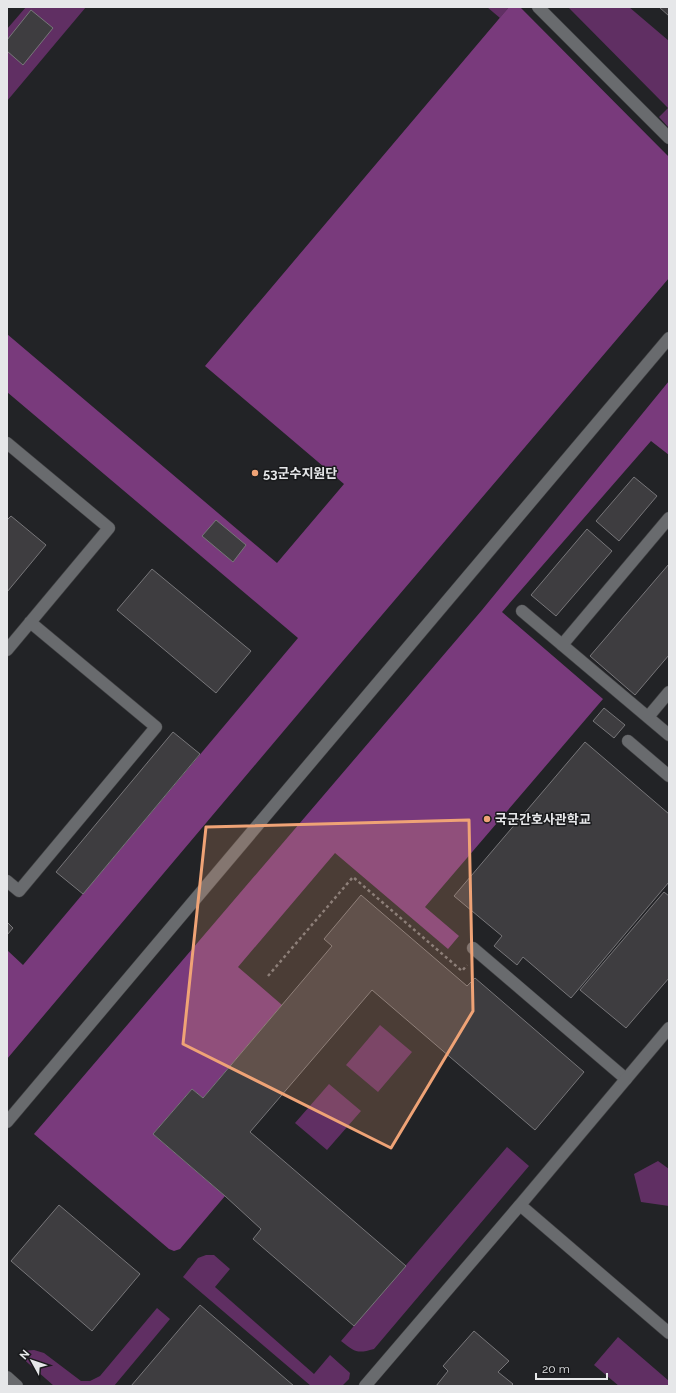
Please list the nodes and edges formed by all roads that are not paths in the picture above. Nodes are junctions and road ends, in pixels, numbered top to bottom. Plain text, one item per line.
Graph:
1 (538, 7) edge
2 (669, 138) edge
3 (669, 338) edge
4 (7, 443) edge
5 (669, 518) edge
6 (522, 611) dead end
7 (30, 622) junction
8 (562, 645) junction
9 (7, 650) edge
10 (669, 692) edge
11 (648, 717) junction
12 (669, 735) edge
13 (628, 741) dead end
14 (669, 776) edge
15 (7, 881) edge
16 (475, 950) road end
17 (669, 1028) edge
18 (626, 1079) junction
19 (7, 1122) edge
20 (520, 1205) junction
21 (669, 1333) edge
22 (7, 1377) edge
23 (17, 1386) edge
24 (364, 1386) edge

1 - 2 street
3 - 19 street
4 - 7 street
5 - 8 street
6 - 8 street
7 - 9 street
7 - 15 street
8 - 11 street
10 - 11 street
11 - 12 street
13 - 14 street
16 - 18 street
17 - 18 street
18 - 20 street
20 - 21 street
20 - 24 street
22 - 23 street

